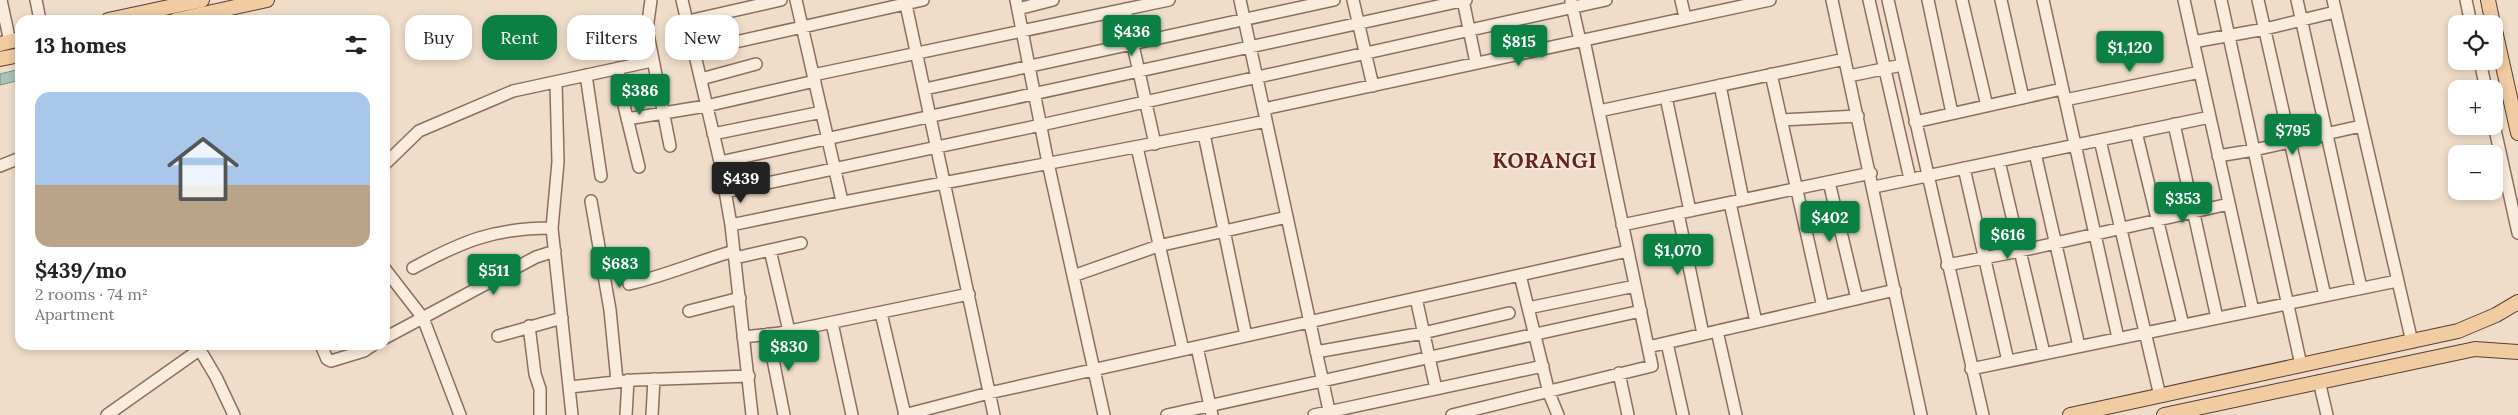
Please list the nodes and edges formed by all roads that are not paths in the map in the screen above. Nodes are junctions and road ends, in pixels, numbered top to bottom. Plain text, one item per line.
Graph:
1 (1, 0) edge
2 (36, 0) edge
3 (202, 0) edge
4 (267, 0) edge
5 (651, 0) edge
6 (682, 0) edge
7 (781, 0) edge
8 (796, 0) edge
9 (923, 0) edge
10 (1053, 0) edge
11 (1169, 0) edge
12 (1240, 0) edge
13 (1334, 0) edge
14 (1353, 0) edge
15 (1464, 0) edge
16 (1606, 0) edge
17 (1681, 0) edge
18 (1770, 0) edge
19 (1832, 0) edge
20 (1869, 0) edge
21 (1888, 0) edge
22 (1928, 0) edge
23 (1962, 0) edge
24 (2001, 0) edge
25 (2043, 0) edge
26 (2184, 0) edge
27 (2221, 0) edge
28 (2258, 0) edge
29 (2296, 0) edge
30 (2333, 0) edge
31 (2466, 0) edge
32 (2488, 0) edge
33 (905, 2) edge
34 (1017, 4) edge
35 (1572, 4) edge
36 (153, 5) edge
37 (1125, 9) junction
38 (2335, 12) junction
39 (39, 15) edge
40 (123, 15) edge
41 (199, 15) edge
42 (686, 15) edge
43 (715, 15) edge
44 (2469, 15) edge
45 (2492, 15) edge
46 (1685, 18) junction
47 (1244, 19) junction
48 (2301, 20) junction
49 (1359, 23) junction
50 (802, 27) junction
51 (2265, 29) junction
52 (1022, 31) junction
53 (1469, 31) junction
54 (2228, 34) junction
55 (1582, 40) junction
56 (739, 41) edge
57 (10, 42) edge
58 (2193, 42) junction
59 (1133, 44) junction
60 (1250, 47) junction
61 (917, 53) junction
62 (1366, 53) junction
63 (15, 56) edge
64 (0, 59) edge
65 (1845, 59) junction
66 (697, 60) edge
67 (652, 61) junction
68 (756, 64) dead end
69 (1476, 64) junction
70 (1902, 65) junction
71 (2503, 66) edge
72 (1030, 67) junction
73 (618, 68) junction
74 (1884, 69) junction
75 (1139, 71) junction
76 (2200, 72) junction
77 (1771, 74) junction
78 (586, 75) junction
79 (1849, 76) junction
80 (814, 78) junction
81 (1257, 78) junction
82 (701, 79) junction
83 (556, 82) junction
84 (1720, 85) junction
85 (1373, 86) junction
86 (924, 89) junction
87 (1035, 94) junction
88 (2064, 95) junction
89 (1666, 97) junction
90 (2023, 98) junction
91 (1146, 102) junction
92 (706, 106) junction
93 (1986, 106) junction
94 (1264, 109) junction
95 (1599, 111) junction
96 (663, 112) junction
97 (822, 112) junction
98 (1952, 114) junction
99 (931, 116) junction
100 (1858, 116) junction
101 (2210, 117) junction
102 (628, 119) junction
103 (1782, 120) junction
104 (1266, 121) junction
105 (1915, 122) junction
106 (2174, 124) junction
107 (1041, 125) junction
108 (2361, 126) junction
109 (2136, 132) junction
110 (2518, 133) edge
111 (713, 134) junction
112 (1204, 134) junction
113 (2327, 135) junction
114 (2496, 135) edge
115 (828, 139) junction
116 (2100, 140) junction
117 (2291, 142) junction
118 (1155, 144) junction
119 (2074, 145) junction
120 (670, 146) dead end
121 (938, 146) junction
122 (1137, 147) junction
123 (2254, 150) junction
124 (2035, 153) junction
125 (2218, 156) junction
126 (390, 159) edge
127 (15, 160) edge
128 (1999, 161) junction
129 (720, 162) junction
130 (1048, 163) junction
131 (0, 166) edge
132 (639, 167) dead end
133 (1964, 168) junction
134 (835, 170) junction
135 (1870, 173) junction
136 (601, 176) dead end
137 (1926, 176) junction
138 (1910, 180) junction
139 (946, 181) junction
140 (1828, 182) junction
141 (1874, 187) junction
142 (1797, 188) junction
143 (725, 192) junction
144 (1743, 200) junction
145 (591, 201) dead end
146 (842, 201) junction
147 (1730, 202) junction
148 (2229, 204) junction
149 (1690, 210) junction
150 (1678, 213) junction
151 (2194, 213) junction
152 (1287, 217) junction
153 (2157, 222) junction
154 (731, 225) junction
155 (1622, 225) junction
156 (552, 228) junction
157 (2120, 228) junction
158 (1224, 232) junction
159 (2518, 232) edge
160 (2094, 234) junction
161 (2056, 242) junction
162 (800, 243) dead end
163 (1158, 246) junction
164 (770, 250) junction
165 (554, 251) junction
166 (1628, 251) junction
167 (2020, 251) junction
168 (735, 254) junction
169 (1984, 258) junction
170 (1947, 265) junction
171 (413, 268) dead end
172 (390, 275) edge
173 (1520, 275) junction
174 (1073, 276) junction
175 (2397, 281) junction
176 (629, 284) dead end
177 (1636, 286) junction
178 (2361, 288) junction
179 (1895, 290) junction
180 (969, 294) junction
181 (2325, 296) junction
182 (740, 298) junction
183 (1416, 298) junction
184 (1857, 299) junction
185 (2518, 302) edge
186 (2288, 303) junction
187 (1823, 307) junction
188 (1528, 308) junction
189 (689, 311) dead end
190 (1641, 311) junction
191 (2253, 311) junction
192 (881, 313) junction
193 (1509, 313) dead end
194 (423, 318) junction
195 (562, 318) junction
196 (2218, 318) junction
197 (1310, 322) junction
198 (1756, 322) junction
199 (832, 323) junction
200 (2183, 325) junction
201 (529, 326) junction
202 (789, 331) junction
203 (1717, 331) junction
204 (1423, 333) junction
205 (2145, 333) junction
206 (768, 334) junction
207 (1535, 334) junction
208 (1703, 334) junction
209 (390, 335) edge
210 (498, 336) dead end
211 (1246, 336) junction
212 (743, 337) junction
213 (2118, 338) junction
214 (1667, 342) junction
215 (2412, 342) junction
216 (2079, 346) junction
217 (1197, 347) junction
218 (1648, 347) junction
219 (194, 350) edge
220 (200, 350) edge
221 (323, 350) edge
222 (366, 350) edge
223 (1182, 350) junction
224 (1316, 352) junction
225 (2518, 352) edge
226 (2044, 353) junction
227 (1428, 358) junction
228 (2008, 361) junction
229 (2301, 365) junction
230 (1543, 366) junction
231 (1971, 369) junction
232 (1094, 370) junction
233 (1619, 373) junction
234 (749, 376) junction
235 (654, 379) junction
236 (623, 381) junction
237 (1322, 381) junction
238 (2320, 381) junction
239 (570, 387) junction
240 (1436, 389) junction
241 (989, 393) junction
242 (1549, 393) junction
243 (2160, 396) junction
244 (1211, 410) edge
245 (1329, 413) edge
246 (107, 415) edge
247 (234, 415) edge
248 (460, 415) edge
249 (540, 415) edge
250 (572, 415) edge
251 (626, 415) edge
252 (652, 415) edge
253 (752, 415) edge
254 (784, 415) edge
255 (852, 415) edge
256 (905, 415) edge
257 (994, 415) edge
258 (1104, 415) edge
259 (1167, 415) edge
260 (1314, 415) edge
261 (1452, 415) edge
262 (1558, 415) edge
263 (1628, 415) edge
264 (1683, 415) edge
265 (1736, 415) edge
266 (1921, 415) edge
267 (1983, 415) edge
268 (2070, 415) edge
269 (2164, 415) edge
270 (2327, 415) edge

1 - 57 street
2 - 39 street
3 - 36 main road
4 - 41 main road
5 - 67 street
6 - 42 street
7 - 43 street
8 - 50 street
9 - 33 street
10 - 34 street
11 - 37 street
12 - 47 street
13 - 47 street
14 - 49 street
15 - 49 street
15 - 53 street
16 - 35 street
17 - 46 street
18 - 46 street
19 - 65 street
20 - 74 street
21 - 70 street
22 - 98 street
23 - 93 street
24 - 90 street
25 - 88 street
26 - 58 street
27 - 54 street
28 - 51 street
29 - 48 street
30 - 38 street
31 - 44 street
32 - 45 main road
33 - 50 street
33 - 61 street
34 - 52 street
35 - 53 street
35 - 55 street
36 - 40 main road
37 - 52 street
37 - 59 street
38 - 48 street
38 - 108 street
46 - 55 street
47 - 59 street
47 - 60 street
48 - 51 street
48 - 113 street
49 - 60 street
49 - 62 street
50 - 56 street
50 - 80 street
51 - 54 street
51 - 117 street
52 - 61 street
52 - 72 street
53 - 62 street
53 - 69 street
54 - 58 street
54 - 123 street
55 - 69 street
55 - 95 street
58 - 76 street
59 - 72 street
59 - 75 street
60 - 75 street
60 - 81 street
61 - 80 street
61 - 86 street
62 - 81 street
62 - 85 street
63 - 64 main road
65 - 77 street
65 - 79 street
66 - 82 street
67 - 73 street
67 - 96 street
68 - 82 street
69 - 85 street
70 - 74 street
70 - 105 street
71 - 110 main road
72 - 86 street
72 - 87 street
73 - 78 street
73 - 102 street
74 - 79 street
74 - 138 street
75 - 87 street
75 - 91 street
76 - 88 street
76 - 101 street
77 - 84 street
77 - 103 street
78 - 83 street
78 - 136 street
79 - 100 street
80 - 92 street
80 - 97 street
81 - 91 street
81 - 94 street
82 - 92 street
83 - 126 street
83 - 156 street
84 - 89 street
84 - 144 street
85 - 94 street
86 - 99 street
87 - 99 street
87 - 107 street
88 - 90 street
88 - 119 street
89 - 95 street
89 - 149 street
90 - 93 street
91 - 107 street
91 - 118 street
92 - 96 street
92 - 111 street
93 - 98 street
94 - 104 street
95 - 155 street
96 - 102 street
96 - 120 street
97 - 111 street
97 - 115 street
98 - 105 street
99 - 115 street
99 - 121 street
100 - 103 street
100 - 135 street
101 - 106 street
101 - 125 street
102 - 132 street
103 - 142 street
104 - 112 street
104 - 152 street
105 - 137 street
106 - 109 street
106 - 151 street
107 - 121 street
107 - 130 street
108 - 113 street
108 - 175 street
109 - 116 street
109 - 153 street
111 - 129 street
112 - 118 street
112 - 158 street
113 - 117 street
113 - 178 street
114 - 159 street
115 - 129 street
115 - 134 street
116 - 119 street
116 - 157 street
117 - 123 street
117 - 181 street
118 - 122 street
119 - 124 street
119 - 160 street
121 - 134 street
121 - 139 street
122 - 130 street
122 - 163 street
123 - 125 street
123 - 186 street
124 - 128 street
124 - 161 street
125 - 148 street
127 - 131 street
128 - 133 street
128 - 167 street
129 - 143 street
130 - 139 street
130 - 174 street
133 - 137 street
133 - 169 street
134 - 143 street
134 - 146 street
135 - 140 street
135 - 141 street
137 - 138 street
137 - 170 street
138 - 141 street
139 - 146 street
139 - 180 street
140 - 142 street
140 - 184 street
141 - 179 street
142 - 144 street
142 - 187 street
143 - 154 street
144 - 147 street
145 - 236 street
146 - 154 street
147 - 149 street
147 - 198 street
148 - 151 street
148 - 191 street
149 - 150 street
150 - 155 street
150 - 208 street
151 - 153 street
151 - 196 street
152 - 158 street
152 - 197 street
153 - 157 street
153 - 200 street
154 - 168 street
155 - 166 street
156 - 165 street
156 - 171 street
157 - 160 street
157 - 205 street
158 - 163 street
158 - 211 street
160 - 161 street
160 - 213 street
161 - 167 street
161 - 216 street
162 - 164 street
163 - 174 street
163 - 223 street
164 - 168 street
164 - 202 street
165 - 194 street
165 - 195 street
166 - 173 street
166 - 177 street
167 - 169 street
167 - 226 street
168 - 176 street
168 - 182 street
169 - 170 street
169 - 228 street
170 - 231 street
172 - 194 street
173 - 183 street
173 - 188 street
174 - 232 street
175 - 178 street
175 - 215 street
177 - 188 street
177 - 190 street
178 - 181 street
179 - 184 street
179 - 266 street
180 - 192 street
180 - 241 street
181 - 186 street
182 - 189 street
182 - 212 street
183 - 197 street
183 - 204 street
184 - 187 street
185 - 215 main road
186 - 191 street
186 - 229 street
187 - 198 street
188 - 207 street
190 - 207 street
190 - 218 street
191 - 196 street
192 - 199 street
192 - 256 street
193 - 204 street
194 - 209 street
194 - 248 street
195 - 201 street
195 - 239 street
196 - 200 street
197 - 211 street
197 - 224 street
198 - 203 street
199 - 202 street
199 - 255 street
200 - 205 street
201 - 210 street
201 - 249 street
202 - 206 street
203 - 208 street
203 - 265 street
204 - 224 street
204 - 227 street
205 - 213 street
205 - 243 street
206 - 212 street
206 - 254 street
207 - 227 street
207 - 230 street
208 - 214 street
211 - 217 street
212 - 234 street
213 - 216 street
214 - 218 street
214 - 264 street
215 - 229 main road
216 - 226 street
217 - 223 street
217 - 244 street
218 - 233 street
219 - 246 street
220 - 247 street
221 - 222 street
223 - 232 street
224 - 237 street
225 - 238 main road
226 - 228 street
227 - 237 street
227 - 240 street
228 - 231 street
229 - 243 main road
230 - 240 street
230 - 242 street
231 - 267 street
232 - 241 street
232 - 258 street
233 - 242 street
233 - 263 street
234 - 235 street
234 - 253 street
235 - 236 street
235 - 252 street
236 - 239 street
236 - 251 street
237 - 244 street
237 - 245 street
238 - 269 main road
238 - 270 street
239 - 250 street
240 - 245 street
241 - 256 street
241 - 257 street
242 - 261 street
242 - 262 street
243 - 268 main road
244 - 259 street
245 - 260 street

